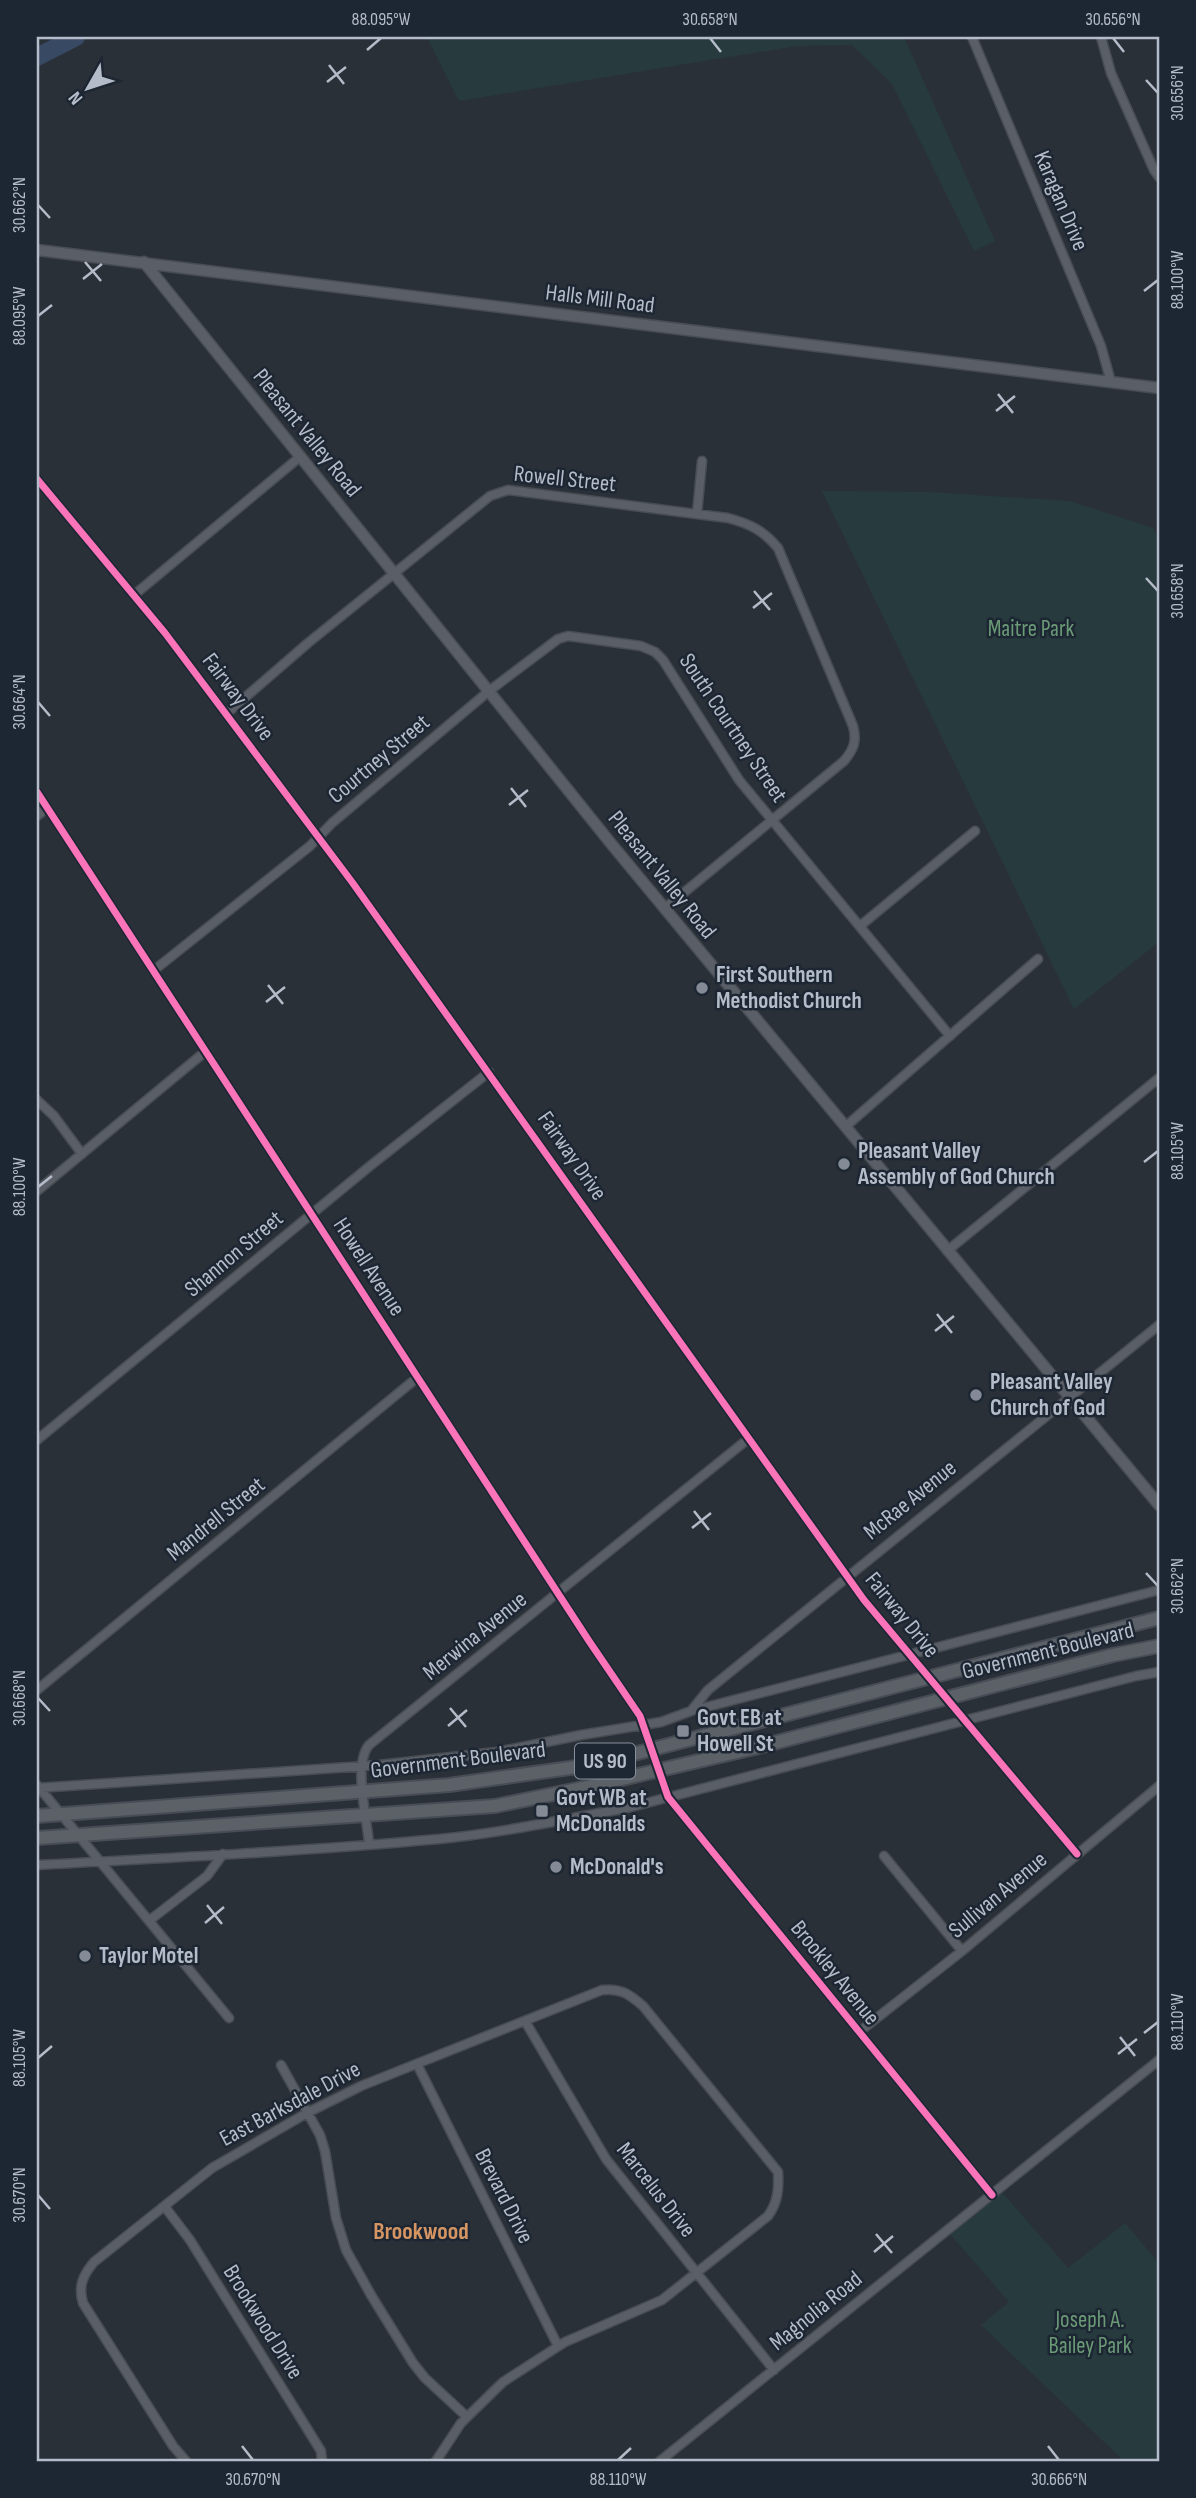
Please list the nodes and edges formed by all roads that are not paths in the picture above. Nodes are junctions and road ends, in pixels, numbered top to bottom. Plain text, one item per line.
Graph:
1 (972, 37) edge
2 (1101, 37) edge
3 (1159, 177) edge
4 (37, 250) edge
5 (144, 262) junction
6 (1111, 382) junction
7 (1159, 387) edge
8 (301, 456) junction
9 (702, 461) dead end
10 (37, 479) edge
11 (697, 514) junction
12 (395, 573) junction
13 (134, 595) junction
14 (489, 691) junction
15 (227, 713) junction
16 (37, 792) edge
17 (47, 808) junction
18 (37, 816) edge
19 (773, 821) junction
20 (975, 831) dead end
21 (319, 837) junction
22 (664, 909) junction
23 (860, 926) junction
24 (1038, 959) dead end
25 (153, 971) junction
26 (950, 1036) junction
27 (206, 1051) junction
28 (489, 1072) junction
29 (1159, 1078) edge
30 (37, 1100) edge
31 (845, 1127) junction
32 (82, 1154) junction
33 (37, 1191) edge
34 (312, 1214) junction
35 (947, 1251) junction
36 (1159, 1325) edge
37 (418, 1377) junction
38 (1068, 1397) junction
39 (37, 1440) edge
40 (748, 1440) junction
41 (1159, 1505) edge
42 (846, 1577) junction
43 (1159, 1590) edge
44 (558, 1594) junction
45 (1159, 1618) edge
46 (1159, 1646) edge
47 (909, 1655) junction
48 (1159, 1672) edge
49 (929, 1678) junction
50 (37, 1689) edge
51 (944, 1698) junction
52 (691, 1711) junction
53 (964, 1720) junction
54 (643, 1725) junction
55 (652, 1750) junction
56 (361, 1766) junction
57 (658, 1769) junction
58 (1159, 1786) edge
59 (38, 1787) edge
60 (364, 1792) junction
61 (668, 1797) junction
62 (62, 1814) junction
63 (37, 1816) edge
64 (366, 1816) junction
65 (79, 1835) junction
66 (37, 1838) edge
67 (369, 1843) junction
68 (223, 1854) junction
69 (1077, 1854) junction
70 (884, 1856) dead end
71 (102, 1861) junction
72 (37, 1865) edge
73 (150, 1920) junction
74 (962, 1951) junction
75 (229, 2018) dead end
76 (525, 2021) junction
77 (859, 2032) junction
78 (1159, 2060) edge
79 (416, 2064) junction
80 (281, 2066) dead end
81 (307, 2113) junction
82 (992, 2194) junction
83 (165, 2207) junction
84 (696, 2273) junction
85 (558, 2346) junction
86 (774, 2370) junction
87 (466, 2416) junction
88 (186, 2461) edge
89 (322, 2461) edge
90 (436, 2461) edge
91 (660, 2461) edge

1 - 6 street, Karagan Drive
2 - 3 street
4 - 5 street, Halls Mill Road
5 - 6 street, Halls Mill Road
5 - 8 street, Pleasant Valley Road
6 - 7 street, Halls Mill Road
8 - 12 street, Pleasant Valley Road
8 - 13 street
9 - 11 street
10 - 13 street, Fairway Drive
11 - 12 street, Rowell Street
11 - 19 street, Rowell Street
12 - 14 street, Pleasant Valley Road
12 - 15 street, Rowell Street
13 - 15 street, Fairway Drive
14 - 19 street, South Courtney Street
14 - 21 street, Courtney Street
14 - 22 street, Pleasant Valley Road
15 - 21 street, Fairway Drive
16 - 17 street, Howell Avenue
17 - 18 street
17 - 25 street, Howell Avenue
19 - 22 street, Rowell Street
19 - 23 street, South Courtney Street
20 - 23 street
21 - 25 street, Courtney Street
21 - 28 street, Fairway Drive
22 - 31 street, Pleasant Valley Road
23 - 26 street, South Courtney Street
24 - 26 street
25 - 27 street, Howell Avenue
26 - 31 street
27 - 32 street
27 - 34 street, Howell Avenue
28 - 34 street, Shannon Street
28 - 40 street, Fairway Drive
29 - 35 street
30 - 32 street
31 - 35 street, Pleasant Valley Road
32 - 33 street
34 - 37 street, Howell Avenue
34 - 39 street, Shannon Street
35 - 38 street, Pleasant Valley Road
36 - 38 street, McRae Avenue
37 - 44 street, Howell Avenue
37 - 50 street, Mandrell Street
38 - 41 street, Pleasant Valley Road
38 - 42 street, McRae Avenue
40 - 42 street, Fairway Drive
40 - 44 street, Merwina Avenue
42 - 47 street, Fairway Drive
42 - 52 street, McRae Avenue
43 - 47 street
44 - 54 street, Howell Avenue
44 - 56 street, Merwina Avenue
45 - 49 main road, Government Boulevard / US 90
46 - 51 main road, Government Boulevard / US 90
47 - 49 street, Fairway Drive
47 - 52 street
48 - 53 street, Government Boulevard
49 - 51 street, Fairway Drive
49 - 55 main road, Government Boulevard / US 90
51 - 53 street, Fairway Drive
51 - 57 main road, Government Boulevard / US 90
52 - 54 street
53 - 61 street, Government Boulevard
53 - 69 street, Fairway Drive
54 - 55 street, Howell Avenue
54 - 56 street
55 - 57 street, Howell Avenue
55 - 60 main road, Government Boulevard / US 90
56 - 59 street
56 - 60 street
57 - 61 street, Brookley Avenue
57 - 64 main road, Government Boulevard / US 90
58 - 69 street, Sullivan Avenue
59 - 62 street
60 - 62 main road, Government Boulevard / US 90
60 - 64 street
61 - 67 street, Government Boulevard
61 - 77 street, Brookley Avenue
62 - 63 main road, Government Boulevard / US 90
62 - 65 street
64 - 65 main road, Government Boulevard / US 90
64 - 67 street
65 - 66 main road, Government Boulevard / US 90
65 - 71 street
67 - 68 street, Government Boulevard
68 - 71 street, Government Boulevard
68 - 73 street
69 - 74 street, Sullivan Avenue
70 - 74 street
71 - 72 street, Government Boulevard
71 - 73 street
73 - 75 street
74 - 77 street, Sullivan Avenue
76 - 79 street, East Barksdale Drive
76 - 84 street, Marcelus Drive
76 - 84 street, East Barksdale Drive
77 - 82 street, Brookley Avenue
78 - 82 street, Magnolia Road
79 - 81 street, East Barksdale Drive
79 - 85 street, Brevard Drive
80 - 81 street
81 - 83 street, East Barksdale Drive
81 - 87 street
82 - 86 street, Magnolia Road
83 - 88 street, East Barksdale Drive
83 - 89 street, Brookwood Drive
84 - 85 street
84 - 86 street, Marcelus Drive
85 - 87 street
86 - 91 street, Magnolia Road
87 - 90 street

